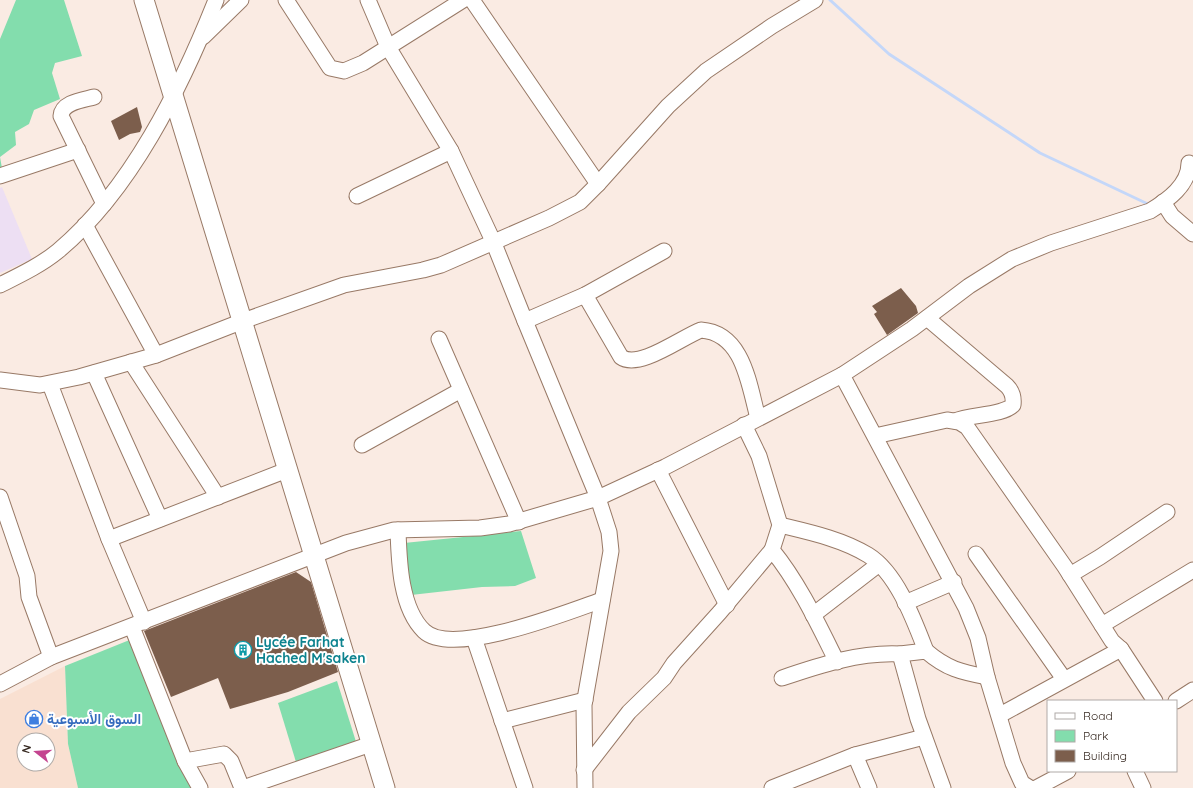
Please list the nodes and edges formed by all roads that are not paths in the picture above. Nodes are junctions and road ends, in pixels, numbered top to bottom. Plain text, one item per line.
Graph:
1 (144, 0) edge
2 (216, 0) edge
3 (241, 0) edge
4 (286, 0) edge
5 (368, 0) edge
6 (464, 0) edge
7 (472, 0) edge
8 (816, 0) edge
9 (199, 41) junction
10 (388, 47) junction
11 (173, 94) junction
12 (94, 97) dead end
13 (78, 150) junction
14 (451, 151) junction
15 (1189, 163) dead end
16 (0, 176) edge
17 (598, 184) junction
18 (357, 196) dead end
19 (104, 204) junction
20 (1158, 206) junction
21 (86, 225) junction
22 (1193, 234) edge
23 (494, 241) junction
24 (664, 251) dead end
25 (0, 284) edge
26 (585, 295) junction
27 (927, 318) junction
28 (242, 321) junction
29 (525, 321) junction
30 (439, 339) dead end
31 (156, 355) junction
32 (130, 362) junction
33 (94, 373) junction
34 (842, 375) junction
35 (0, 380) edge
36 (50, 384) junction
37 (461, 390) junction
38 (758, 418) junction
39 (954, 421) junction
40 (744, 426) junction
41 (875, 436) junction
42 (362, 445) dead end
43 (287, 470) junction
44 (658, 470) junction
45 (0, 497) edge
46 (218, 497) junction
47 (598, 498) junction
48 (1167, 512) dead end
49 (160, 520) junction
50 (519, 522) junction
51 (780, 525) junction
52 (398, 530) junction
53 (109, 539) junction
54 (772, 550) junction
55 (976, 554) dead end
56 (313, 556) junction
57 (879, 564) junction
58 (1193, 570) edge
59 (1070, 575) junction
60 (954, 582) junction
61 (602, 600) junction
62 (905, 603) junction
63 (727, 605) junction
64 (813, 615) junction
65 (138, 624) junction
66 (1102, 625) junction
67 (474, 638) junction
68 (1121, 649) junction
69 (926, 651) junction
70 (900, 654) junction
71 (51, 657) junction
72 (837, 662) junction
73 (987, 677) junction
74 (782, 678) dead end
75 (1064, 679) junction
76 (0, 684) edge
77 (1193, 690) edge
78 (585, 700) junction
79 (1154, 700) edge
80 (1177, 700) edge
81 (1000, 715) junction
82 (502, 721) junction
83 (924, 736) junction
84 (371, 744) junction
85 (855, 755) junction
86 (185, 761) junction
87 (584, 770) junction
88 (1065, 772) edge
89 (1135, 772) edge
90 (1026, 787) edge
91 (200, 788) edge
92 (243, 788) edge
93 (385, 788) edge
94 (525, 788) edge
95 (585, 788) edge
96 (772, 788) edge
97 (869, 788) edge
98 (943, 788) edge
99 (1143, 788) edge

1 - 11 main road
2 - 9 street
3 - 9 street
4 - 10 street
5 - 10 street
6 - 10 street
7 - 17 street
8 - 17 street
9 - 11 street
10 - 14 street
11 - 19 street
11 - 28 main road
12 - 13 street
13 - 16 street
13 - 19 street
14 - 18 street
14 - 23 street
15 - 20 street
17 - 23 street
19 - 21 street
20 - 22 street
20 - 27 street
21 - 25 street
21 - 31 street
23 - 28 street
23 - 29 street
24 - 26 street
26 - 29 street
26 - 38 street
27 - 34 street
27 - 39 street
28 - 31 street
28 - 43 main road
29 - 47 street
30 - 37 street
31 - 32 street
32 - 33 street
32 - 46 street
33 - 36 street
33 - 49 street
34 - 38 street
34 - 41 street
35 - 36 street
36 - 53 street
37 - 42 street
37 - 50 street
38 - 40 street
39 - 41 street
39 - 59 street
40 - 44 street
40 - 51 street
41 - 60 street
43 - 46 street
43 - 56 main road
44 - 47 street
44 - 63 street
45 - 71 street
46 - 49 street
47 - 50 street
47 - 61 street
48 - 59 street
49 - 53 street
50 - 52 street
51 - 54 street
51 - 57 street
52 - 56 street
52 - 67 street
53 - 65 street
54 - 63 street
54 - 64 street
55 - 75 street
56 - 65 street
56 - 84 main road
57 - 62 street
57 - 64 street
58 - 66 street
59 - 66 street
60 - 62 street
60 - 73 street
61 - 67 street
61 - 78 street
62 - 69 street
63 - 87 street
64 - 72 street
65 - 71 street
65 - 86 street
66 - 68 street
67 - 82 street
68 - 75 street
68 - 79 street
69 - 70 street
69 - 73 street
70 - 72 street
70 - 83 street
71 - 76 street
72 - 74 street
73 - 81 street
75 - 81 street
77 - 80 street
78 - 82 street
78 - 87 street
81 - 90 street
82 - 94 street
83 - 85 street
83 - 98 street
84 - 92 street
84 - 93 main road
85 - 96 street
85 - 97 street
86 - 91 street
86 - 92 street
87 - 95 street
88 - 90 street
89 - 99 street

